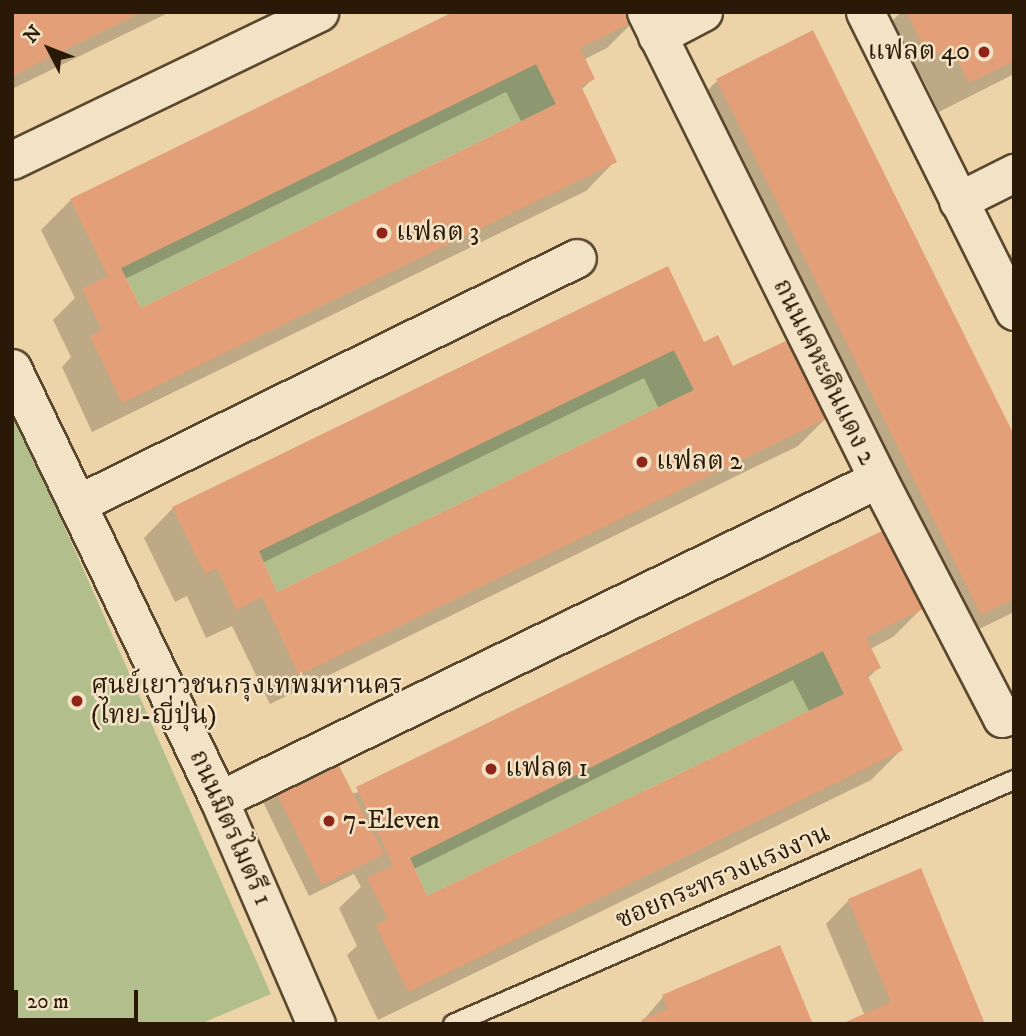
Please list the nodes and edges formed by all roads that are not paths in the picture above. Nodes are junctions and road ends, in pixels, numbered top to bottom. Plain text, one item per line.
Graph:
1 (319, 12) edge
2 (703, 12) edge
3 (865, 12) edge
4 (652, 24) edge
5 (12, 160) edge
6 (1014, 173) edge
7 (958, 201) junction
8 (577, 258) dead end
9 (1014, 311) edge
10 (12, 368) edge
11 (878, 480) junction
12 (77, 504) junction
13 (1014, 714) edge
14 (1014, 780) edge
15 (219, 800) junction
16 (316, 1024) edge
17 (453, 1024) edge

1 - 5 street
2 - 4 street
3 - 7 street
4 - 11 street, ถนนเคหะดินแดง 2
6 - 7 street
7 - 9 street
8 - 12 street
10 - 12 street, ถนนมิตรไมตรี 1
11 - 13 street, ถนนเคหะดินแดง 2
11 - 15 street
12 - 15 street, ถนนมิตรไมตรี 1
14 - 17 lane, ซอยกระทรวงแรงงาน
15 - 16 street, ถนนมิตรไมตรี 1

